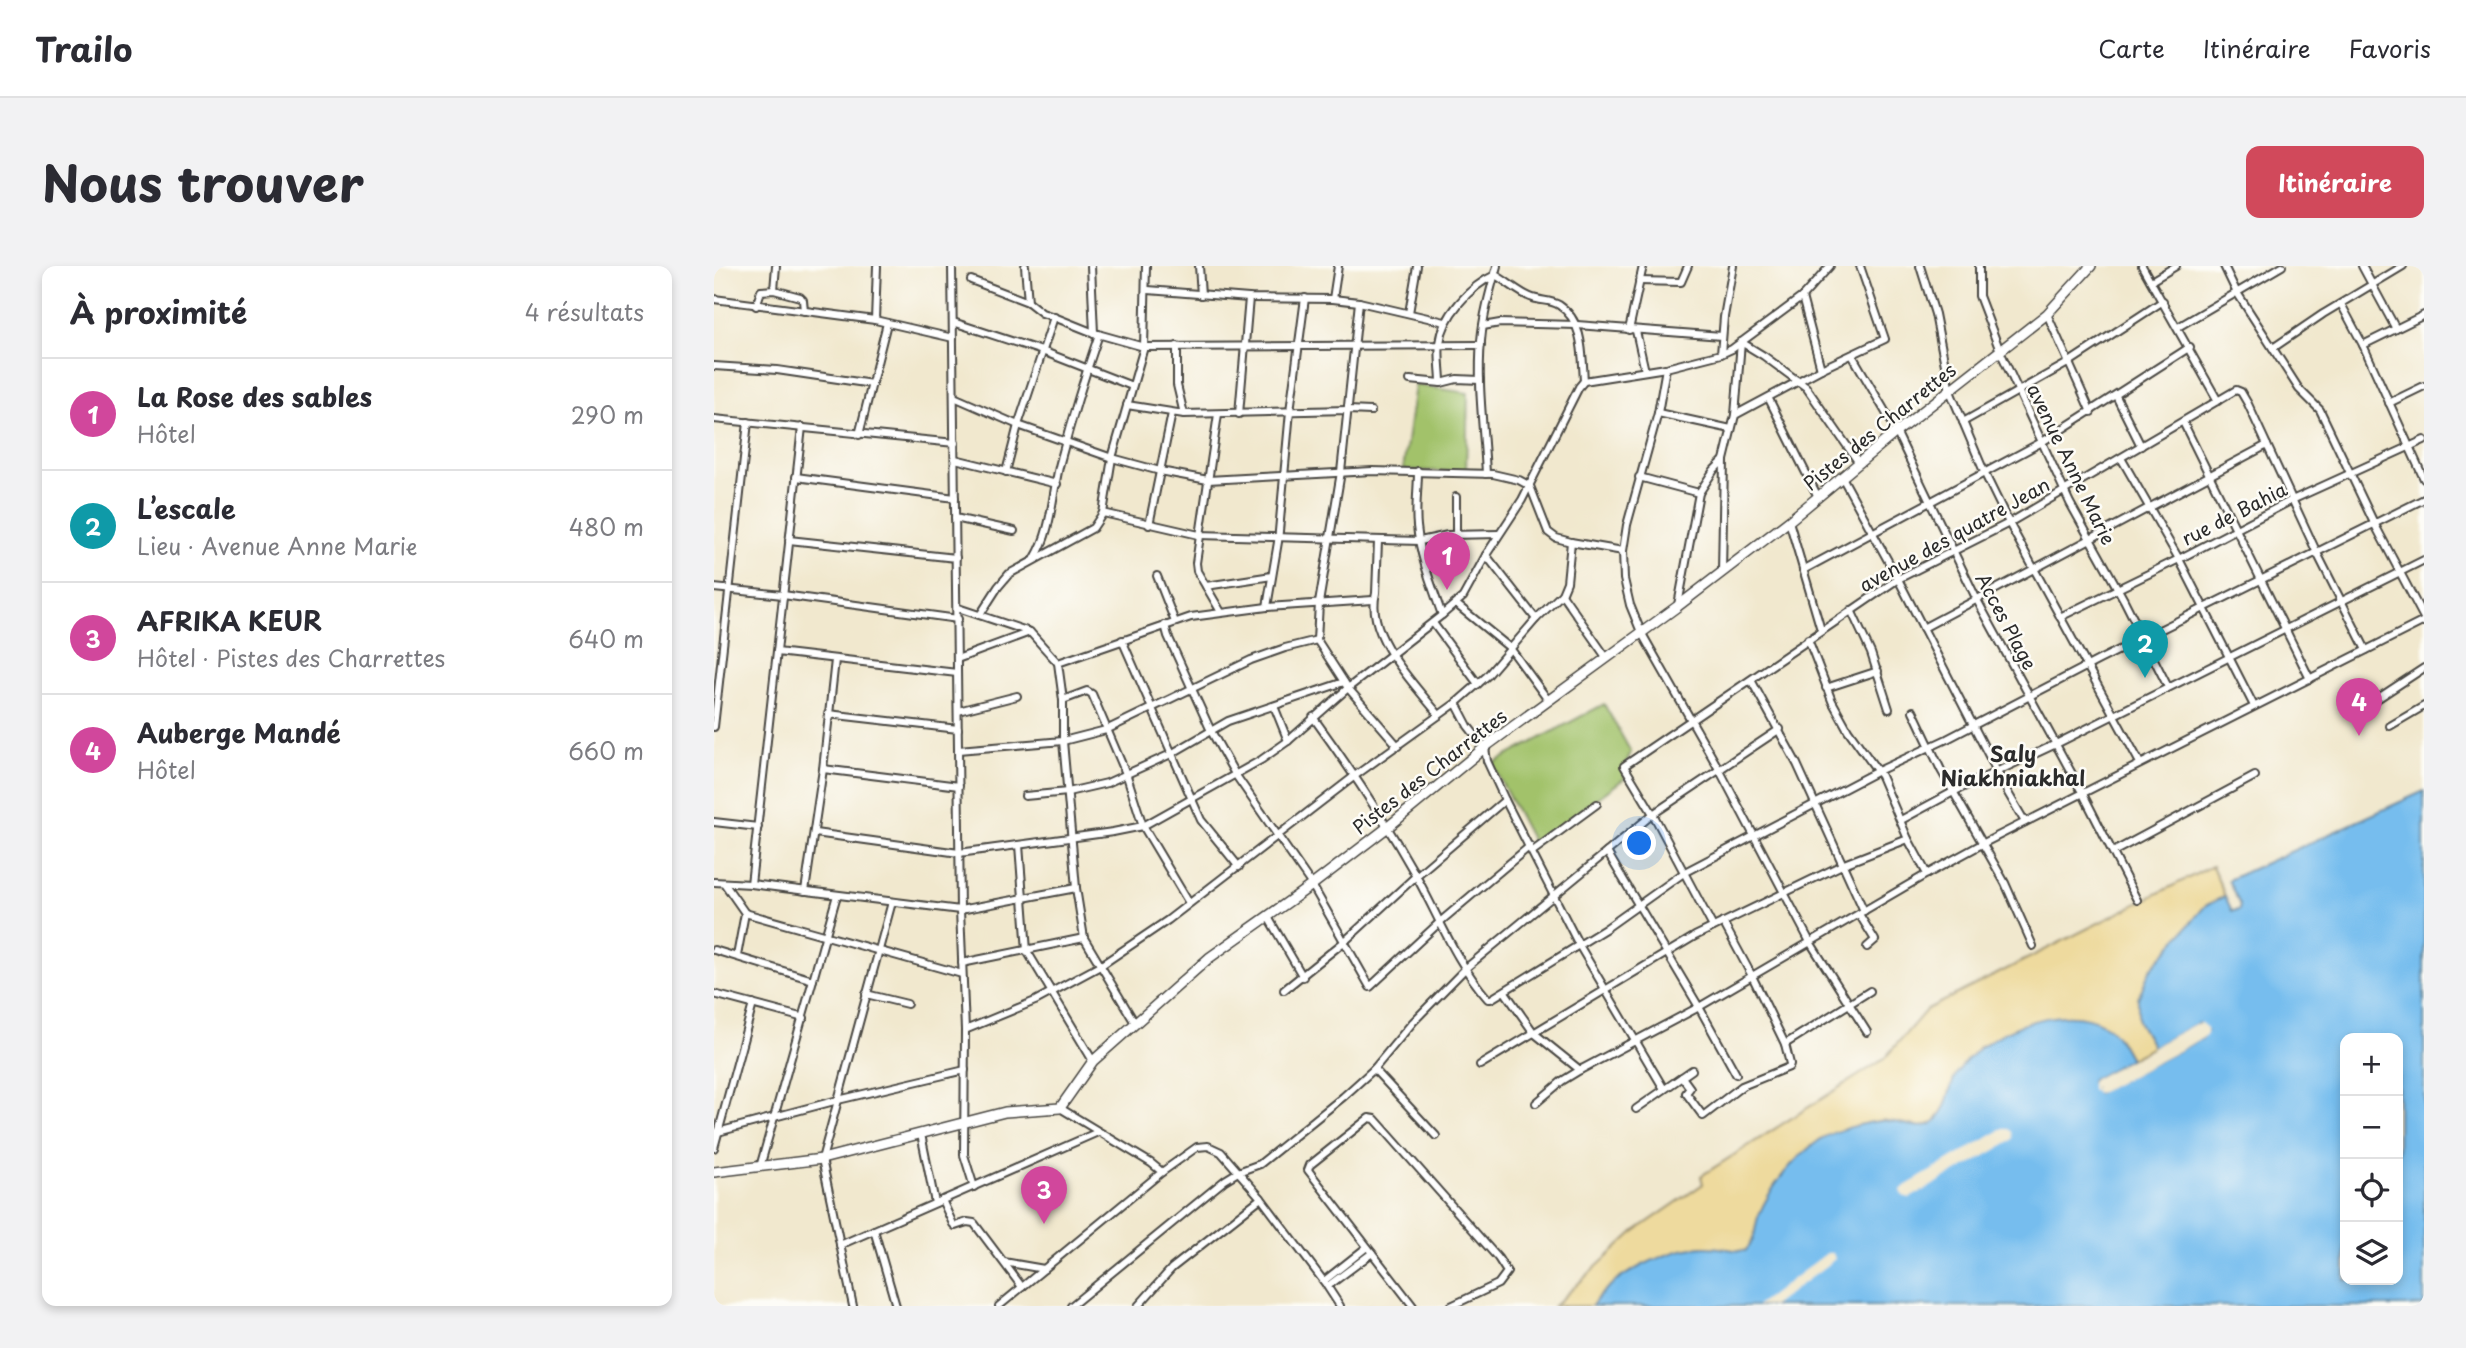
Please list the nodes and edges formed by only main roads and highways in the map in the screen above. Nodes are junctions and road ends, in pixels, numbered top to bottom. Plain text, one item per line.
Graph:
1 (2088, 267) edge
2 (714, 1172) edge

1 - 2 main road, Pistes des Charrettes

